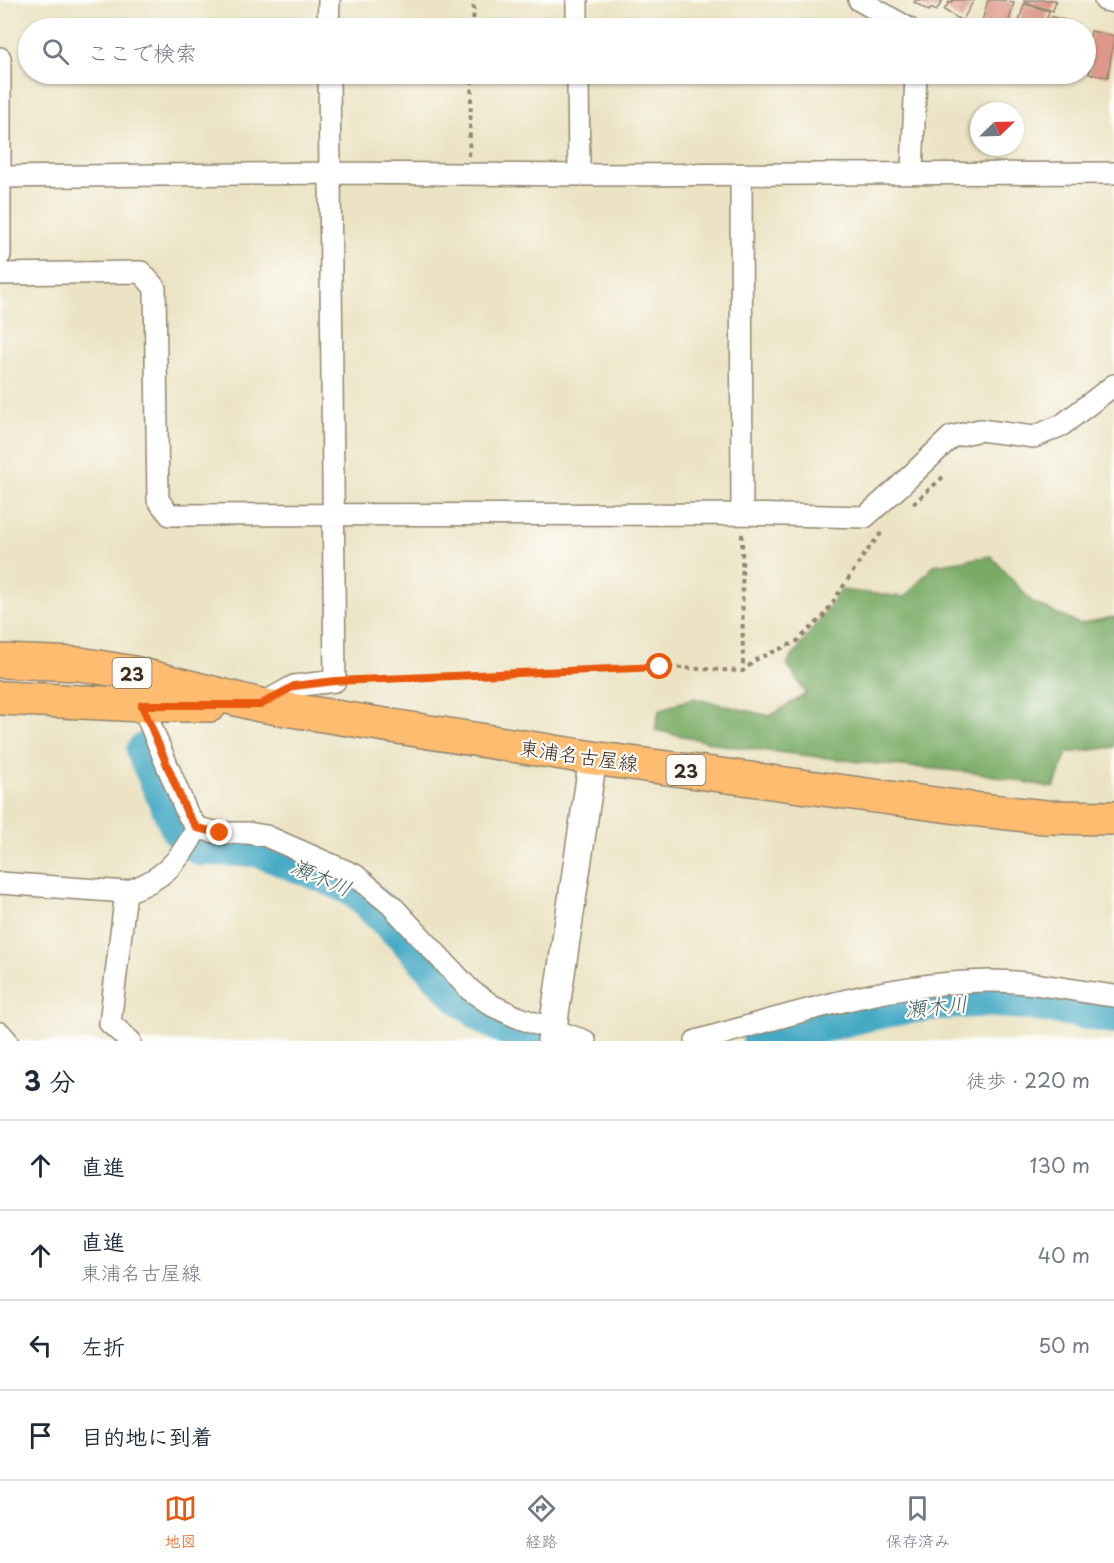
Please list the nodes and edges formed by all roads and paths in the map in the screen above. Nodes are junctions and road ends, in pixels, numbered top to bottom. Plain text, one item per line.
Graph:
1 (329, 0) edge
2 (474, 0) edge
3 (577, 0) edge
4 (860, 0) edge
5 (1105, 0) edge
6 (1114, 2) edge
7 (328, 18) edge
8 (473, 18) edge
9 (577, 18) edge
10 (891, 18) edge
11 (0, 58) edge
12 (329, 84) edge
13 (472, 84) edge
14 (578, 84) edge
15 (916, 84) edge
16 (912, 172) junction
17 (331, 173) junction
18 (1114, 173) edge
19 (469, 175) junction
20 (579, 175) junction
21 (741, 175) junction
22 (1, 177) edge
23 (0, 255) edge
24 (0, 274) edge
25 (1114, 386) edge
26 (948, 470) dead end
27 (910, 507) dead end
28 (742, 514) junction
29 (333, 515) junction
30 (889, 525) dead end
31 (0, 661) edge
32 (743, 671) junction
33 (134, 673) junction
34 (335, 681) junction
35 (0, 698) edge
36 (142, 705) junction
37 (260, 705) junction
38 (593, 758) junction
39 (1114, 818) edge
40 (193, 836) junction
41 (0, 883) edge
42 (126, 892) junction
43 (1114, 996) edge
44 (0, 1033) edge
45 (552, 1037) edge
46 (7, 1041) edge
47 (130, 1041) edge
48 (585, 1041) edge
49 (696, 1041) edge

1 - 7 street
2 - 8 path
3 - 9 street
4 - 10 street
5 - 6 street
11 - 22 street
12 - 17 street
13 - 19 path
14 - 20 street
15 - 16 street
16 - 18 street
16 - 21 street
17 - 19 street
17 - 22 street
17 - 29 street
19 - 20 street
20 - 21 street
21 - 28 street
22 - 23 street
24 - 29 street
25 - 28 street
26 - 27 path
28 - 29 street
28 - 32 path
29 - 34 street
30 - 32 path
31 - 33 main road, 東浦名古屋線 / 23
32 - 34 path
33 - 36 street
33 - 37 main road, 東浦名古屋線 / 23
34 - 37 street
35 - 36 main road, 東浦名古屋線 / 23
36 - 37 main road, 東浦名古屋線 / 23
36 - 40 street
37 - 38 main road, 東浦名古屋線 / 23
38 - 39 main road, 東浦名古屋線 / 23
38 - 45 street
40 - 42 street
40 - 45 street
41 - 42 street
42 - 47 street
43 - 49 street
44 - 46 street
45 - 48 street

